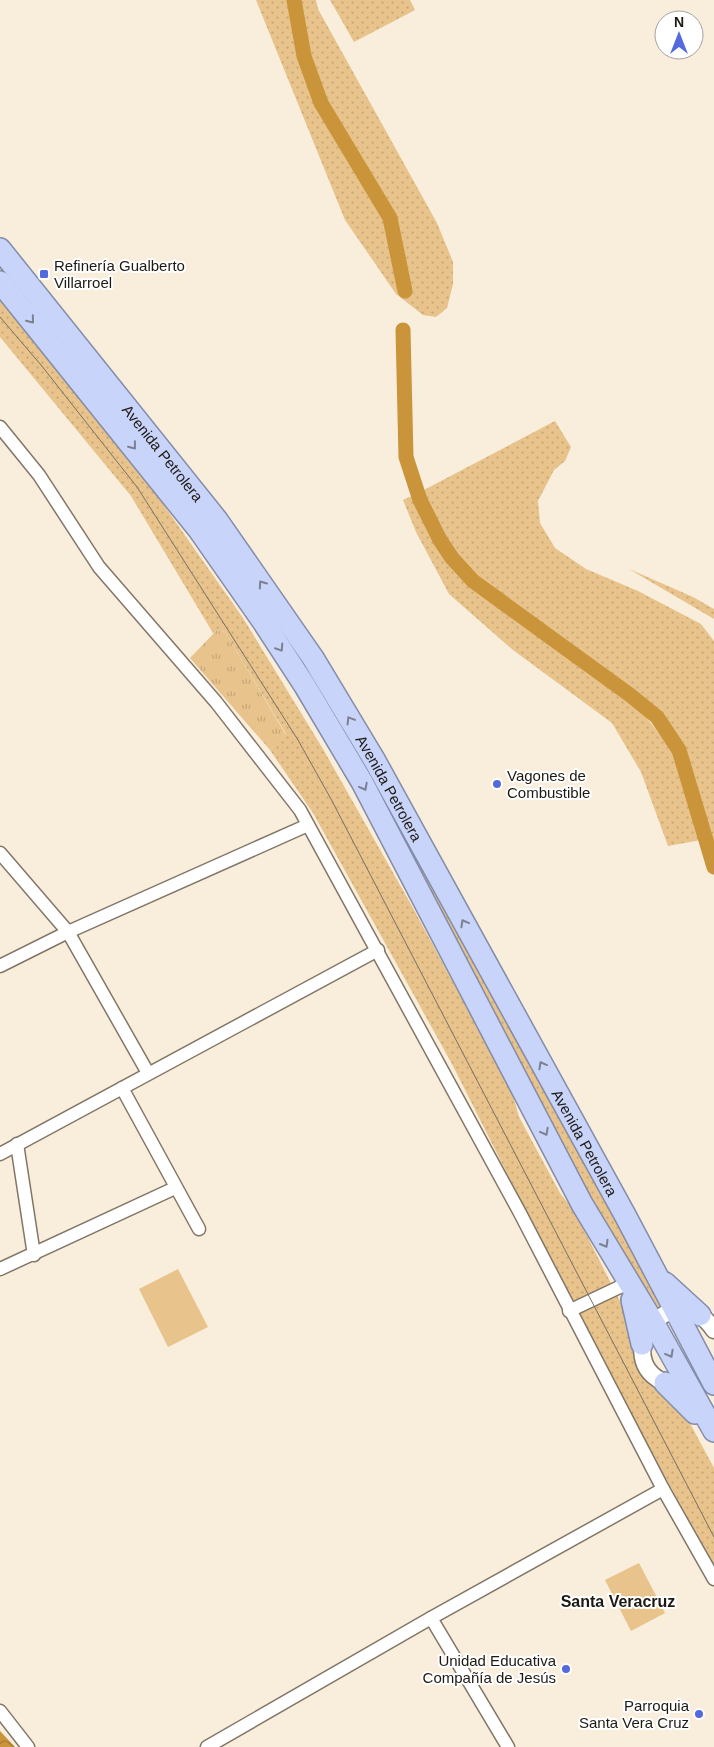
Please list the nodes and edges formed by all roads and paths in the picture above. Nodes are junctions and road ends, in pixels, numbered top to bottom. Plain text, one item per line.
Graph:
1 (0, 249) edge
2 (0, 282) edge
3 (0, 427) edge
4 (308, 824) junction
5 (0, 853) edge
6 (68, 932) junction
7 (378, 950) junction
8 (0, 966) edge
9 (148, 1073) junction
10 (122, 1088) junction
11 (17, 1144) junction
12 (0, 1154) edge
13 (175, 1188) junction
14 (199, 1229) dead end
15 (34, 1255) junction
16 (0, 1269) edge
17 (654, 1273) junction
18 (628, 1283) junction
19 (674, 1310) junction
20 (569, 1311) junction
21 (653, 1322) junction
22 (707, 1322) edge
23 (642, 1344) junction
24 (712, 1375) edge
25 (665, 1383) junction
26 (688, 1386) junction
27 (713, 1429) edge
28 (663, 1489) junction
29 (714, 1579) edge
30 (430, 1618) junction
31 (0, 1711) edge
32 (28, 1747) edge
33 (207, 1747) edge
34 (506, 1747) edge

17 -> 1 highway, Avenida Petrolera
2 -> 18 highway, Avenida Petrolera
3 - 4 street
4 - 6 street
4 - 7 street
5 - 6 street
6 - 8 street
6 - 9 street
7 - 9 street
7 - 20 street
9 - 10 street
10 - 11 street
10 - 13 street
11 - 12 street
11 - 15 street
13 - 14 street
13 - 15 street
15 - 16 street
17 - 19 highway, Avenida Petrolera
17 - 22 highway
18 - 20 street
18 - 21 highway, Avenida Petrolera
18 - 23 highway
19 - 21 street
19 - 22 street
19 - 24 highway, Avenida Petrolera
20 - 28 street
21 - 23 street
21 -> 26 highway, Avenida Petrolera
23 - 25 street
24 - 26 street
25 - 26 street
25 - 27 highway
26 - 27 highway, Avenida Petrolera
28 - 29 street
28 - 30 street
30 - 33 street
30 - 34 street
31 - 32 street

